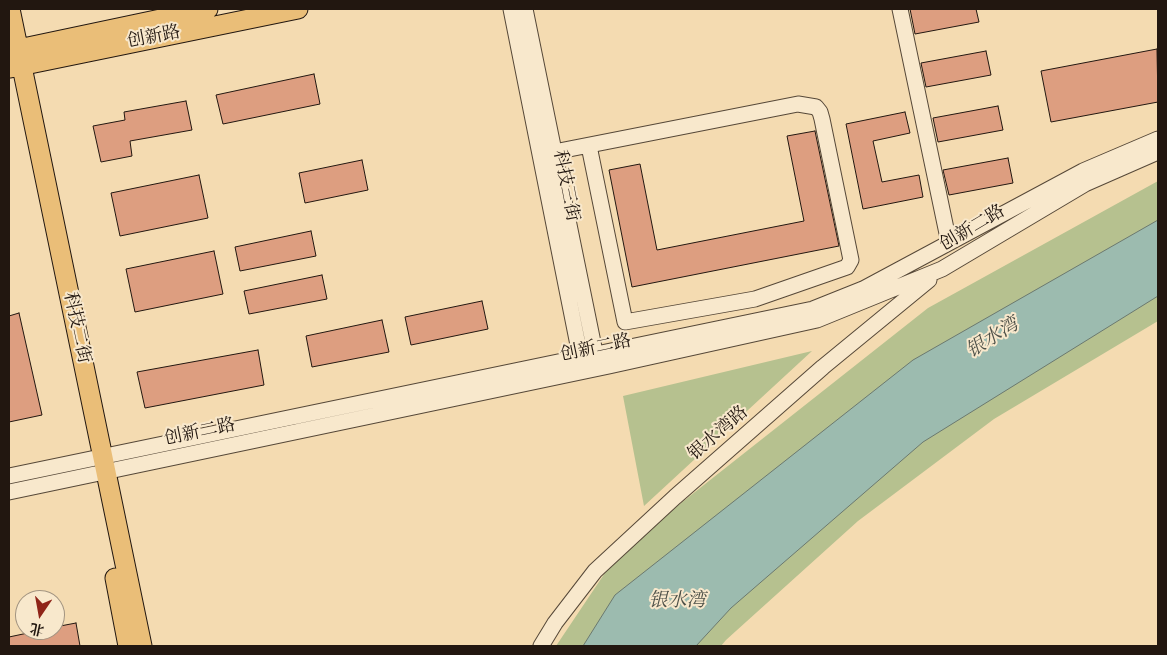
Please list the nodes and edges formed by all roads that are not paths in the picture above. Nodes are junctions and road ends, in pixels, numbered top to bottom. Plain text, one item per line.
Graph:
1 (10, 9) edge
2 (208, 9) edge
3 (298, 9) edge
4 (511, 9) edge
5 (525, 9) edge
6 (900, 9) edge
7 (12, 61) edge
8 (1158, 139) edge
9 (589, 146) junction
10 (554, 152) junction
11 (1158, 152) edge
12 (949, 243) junction
13 (942, 269) junction
14 (755, 299) junction
15 (759, 320) junction
16 (589, 363) junction
17 (98, 465) junction
18 (9, 476) edge
19 (9, 492) edge
20 (128, 646) edge
21 (142, 646) edge
22 (541, 646) edge

1 - 7 main road, 科技二街
2 - 7 main road, 创新路
3 - 7 main road, 创新路
4 - 16 street, 科技三街
5 - 10 street, 科技三街
6 - 12 street
7 - 17 main road, 科技二街
8 - 12 street, 创新二路
9 - 10 street
9 - 14 street
9 - 14 street
10 - 16 street, 科技三街
11 - 13 street, 创新二路
12 - 15 street, 创新二路
13 - 16 street, 创新二路
13 - 22 street, 银水湾路
14 - 15 street
15 - 16 street, 创新二路
16 - 17 street, 创新二路
17 - 18 street, 创新二路
17 - 19 street, 创新二路
17 - 20 main road, 科技二街
17 - 21 main road, 科技二街

